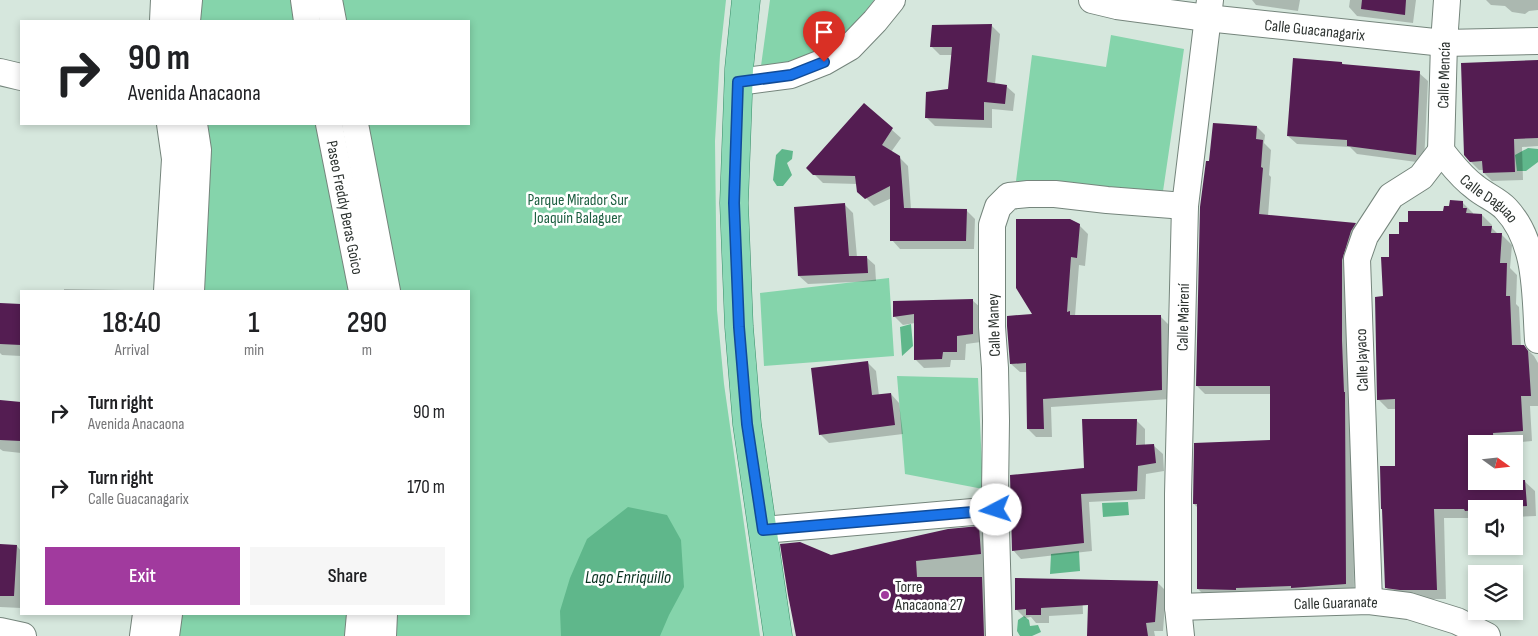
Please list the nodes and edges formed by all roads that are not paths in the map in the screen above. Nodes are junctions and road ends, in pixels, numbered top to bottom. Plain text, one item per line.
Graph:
1 (164, 0) edge
2 (189, 0) edge
3 (304, 0) edge
4 (330, 0) edge
5 (746, 0) edge
6 (892, 0) edge
7 (1092, 0) edge
8 (1447, 0) edge
9 (1208, 9) edge
10 (163, 20) edge
11 (187, 20) edge
12 (307, 20) edge
13 (333, 20) edge
14 (1538, 41) edge
15 (1444, 43) junction
16 (0, 72) edge
17 (20, 77) edge
18 (738, 82) junction
19 (170, 125) edge
20 (194, 125) edge
21 (329, 125) edge
22 (355, 125) edge
23 (1441, 151) junction
24 (1185, 206) junction
25 (167, 290) edge
26 (191, 290) edge
27 (362, 290) edge
28 (387, 290) edge
29 (1538, 340) edge
30 (996, 510) junction
31 (763, 530) junction
32 (1368, 601) junction
33 (1178, 607) junction
34 (146, 615) edge
35 (169, 615) edge
36 (360, 615) edge
37 (384, 615) edge
38 (0, 631) edge
39 (23, 636) edge
40 (143, 636) edge
41 (166, 636) edge
42 (358, 636) edge
43 (383, 636) edge
44 (778, 636) edge
45 (999, 636) edge
46 (1180, 636) edge
47 (1487, 636) edge

1 - 10 street
2 - 11 street
3 - 12 street
4 - 13 street
5 - 18 main road
6 - 18 street
7 - 9 street, Calle Guacanagarix
8 - 15 street, Calle Mencía
9 - 15 street, Calle Guacanagarix
9 - 24 street, Calle Mairení
14 - 15 street, Calle Guacanagarix
15 - 23 street, Calle Mencía
16 - 17 street
18 - 31 main road
19 - 25 street
20 - 26 street
21 - 27 street, Paseo Freddy Beras Goico
22 - 28 street, Paseo Freddy Beras Goico
23 - 29 street, Calle Daguao
23 - 32 street, Calle Jayaco
24 - 30 street, Calle Maney
24 - 33 street, Calle Mairení
30 - 31 street
30 - 45 street, Calle Maney
31 - 44 main road
32 - 33 street, Calle Guaranate
32 - 47 street, Calle Guaranate
33 - 46 street, Calle Mairení
34 - 40 street
35 - 41 street
36 - 42 street
37 - 43 street
38 - 39 street

